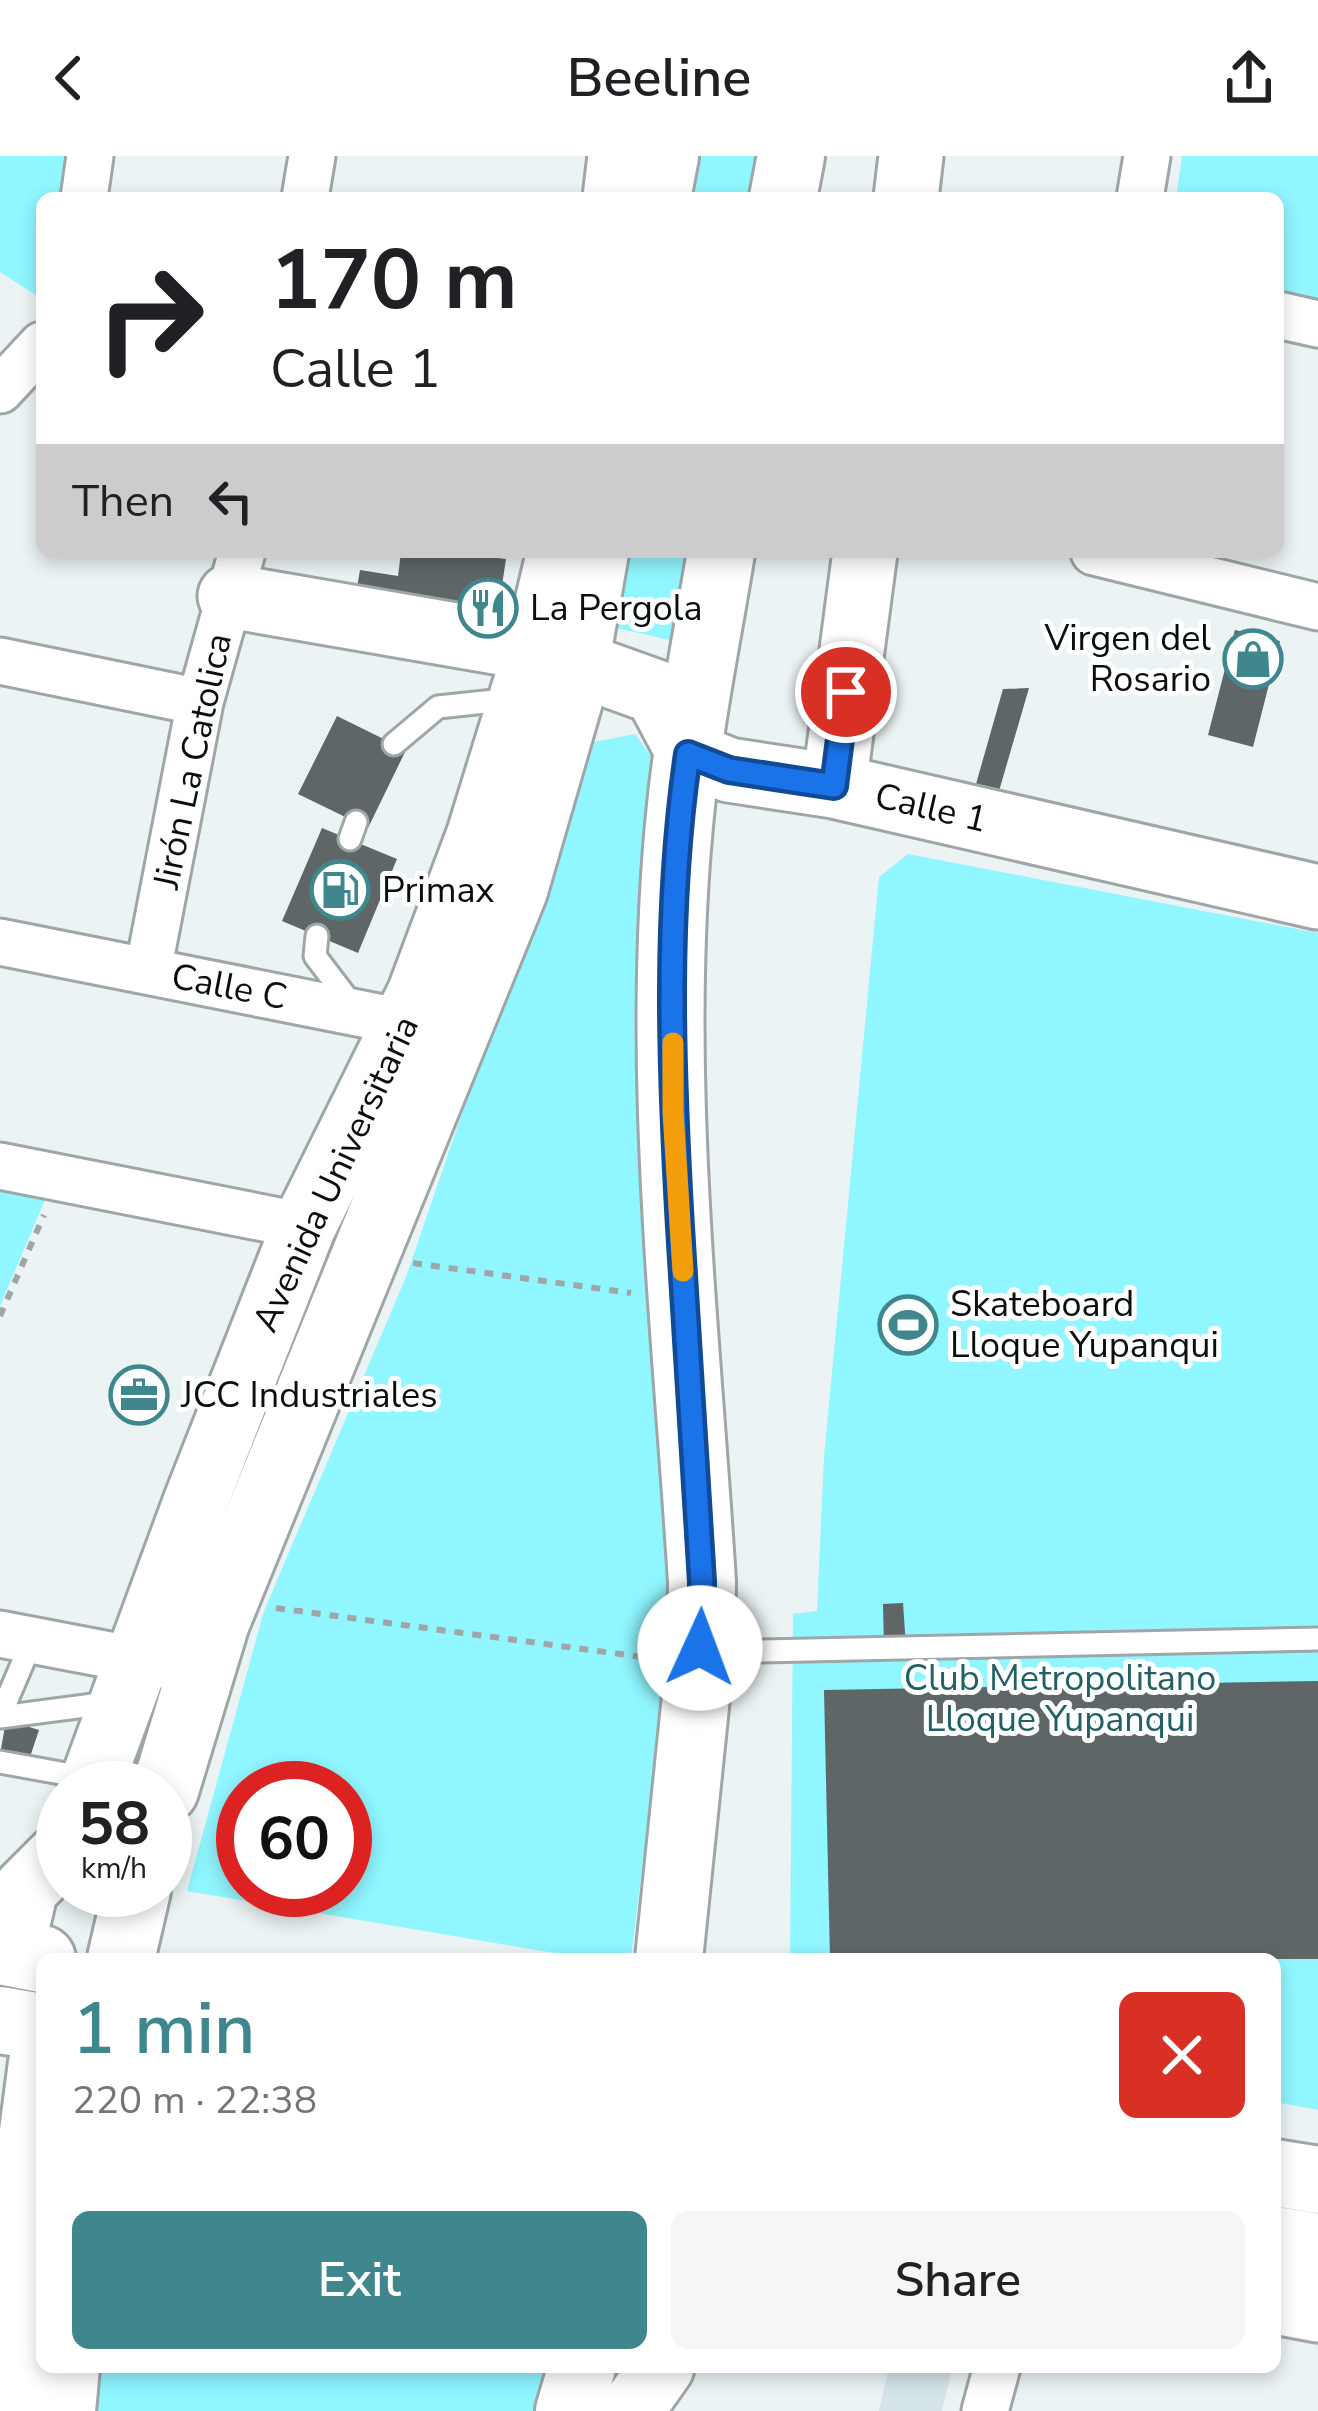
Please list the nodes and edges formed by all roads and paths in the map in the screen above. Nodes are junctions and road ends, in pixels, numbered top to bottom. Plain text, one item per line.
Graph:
1 (90, 156) edge
2 (312, 156) edge
3 (620, 156) edge
4 (664, 156) edge
5 (790, 156) edge
6 (911, 156) edge
7 (1147, 156) edge
8 (85, 192) edge
9 (306, 192) edge
10 (616, 192) edge
11 (658, 192) edge
12 (784, 192) edge
13 (907, 192) edge
14 (1141, 192) edge
15 (1284, 316) edge
16 (1318, 324) edge
17 (36, 351) edge
18 (0, 390) edge
19 (558, 558) edge
20 (592, 558) edge
21 (720, 558) edge
22 (864, 558) edge
23 (1118, 558) edge
24 (236, 574) edge
25 (1318, 607) edge
26 (0, 661) edge
27 (544, 669) junction
28 (200, 702) junction
29 (394, 744) dead end
30 (688, 754) junction
31 (834, 786) junction
32 (1318, 897) edge
33 (317, 936) dead end
34 (0, 942) edge
35 (148, 971) junction
36 (407, 1023) junction
37 (0, 1166) edge
38 (59, 1178) junction
39 (304, 1226) junction
40 (367, 1257) junction
41 (685, 1300) junction
42 (0, 1316) edge
43 (225, 1601) junction
44 (16, 1637) edge
45 (1318, 1639) edge
46 (700, 1656) junction
47 (201, 1674) junction
48 (130, 1681) junction
49 (0, 1717) edge
50 (100, 1761) edge
51 (174, 1761) edge
52 (0, 1762) edge
53 (36, 1771) edge
54 (30, 1875) edge
55 (131, 1917) edge
56 (122, 1953) edge
57 (670, 1953) edge
58 (18, 1954) edge
59 (0, 2020) edge
60 (36, 2026) edge
61 (31, 2084) edge
62 (1281, 2174) edge
63 (1318, 2180) edge
64 (1281, 2241) edge
65 (1318, 2247) edge
66 (5, 2280) edge
67 (1281, 2303) edge
68 (1318, 2310) edge
69 (65, 2373) edge
70 (580, 2373) edge
71 (658, 2373) edge
72 (995, 2373) edge
73 (9, 2411) edge
74 (62, 2411) edge
75 (569, 2411) edge
76 (631, 2411) edge
77 (985, 2411) edge

1 - 8 street
2 - 9 street
3 - 10 main road
4 - 11 main road
5 - 12 main road
6 - 13 main road
7 - 14 street
15 - 16 street
17 - 18 street
19 - 27 main road, Avenida Universitaria
20 - 27 main road, Avenida Universitaria
21 - 30 main road
22 - 31 main road
23 - 25 street
24 - 27 main road
24 - 28 street, Jirón La Catolica
26 - 28 street
27 - 29 lane
27 - 30 main road
27 - 36 main road, Avenida Universitaria
28 - 35 street, Jirón La Catolica
30 - 31 main road, Calle 1
30 - 41 main road
31 - 32 main road, Calle 1
33 - 36 lane
34 - 35 street, Calle C
35 - 36 street, Calle C
36 - 39 main road, Avenida Universitaria
36 - 40 main road, Avenida Universitaria
37 - 38 street
38 - 39 street
38 - 42 path
39 - 48 main road, Avenida Universitaria
40 - 41 path
40 - 43 main road, Avenida Universitaria
41 - 46 main road
43 - 46 path
43 - 47 main road, Avenida Universitaria
44 - 48 street
44 - 49 lane
45 - 46 lane
46 - 57 main road
47 - 48 street
47 - 51 main road, Avenida Universitaria
48 - 49 lane
48 - 50 main road, Avenida Universitaria
52 - 53 lane
54 - 58 main road
55 - 56 main road
59 - 60 main road
61 - 66 main road
62 - 63 main road
64 - 65 main road
66 - 73 main road
67 - 68 main road
69 - 74 main road
70 - 75 main road
71 - 76 main road
72 - 77 street

